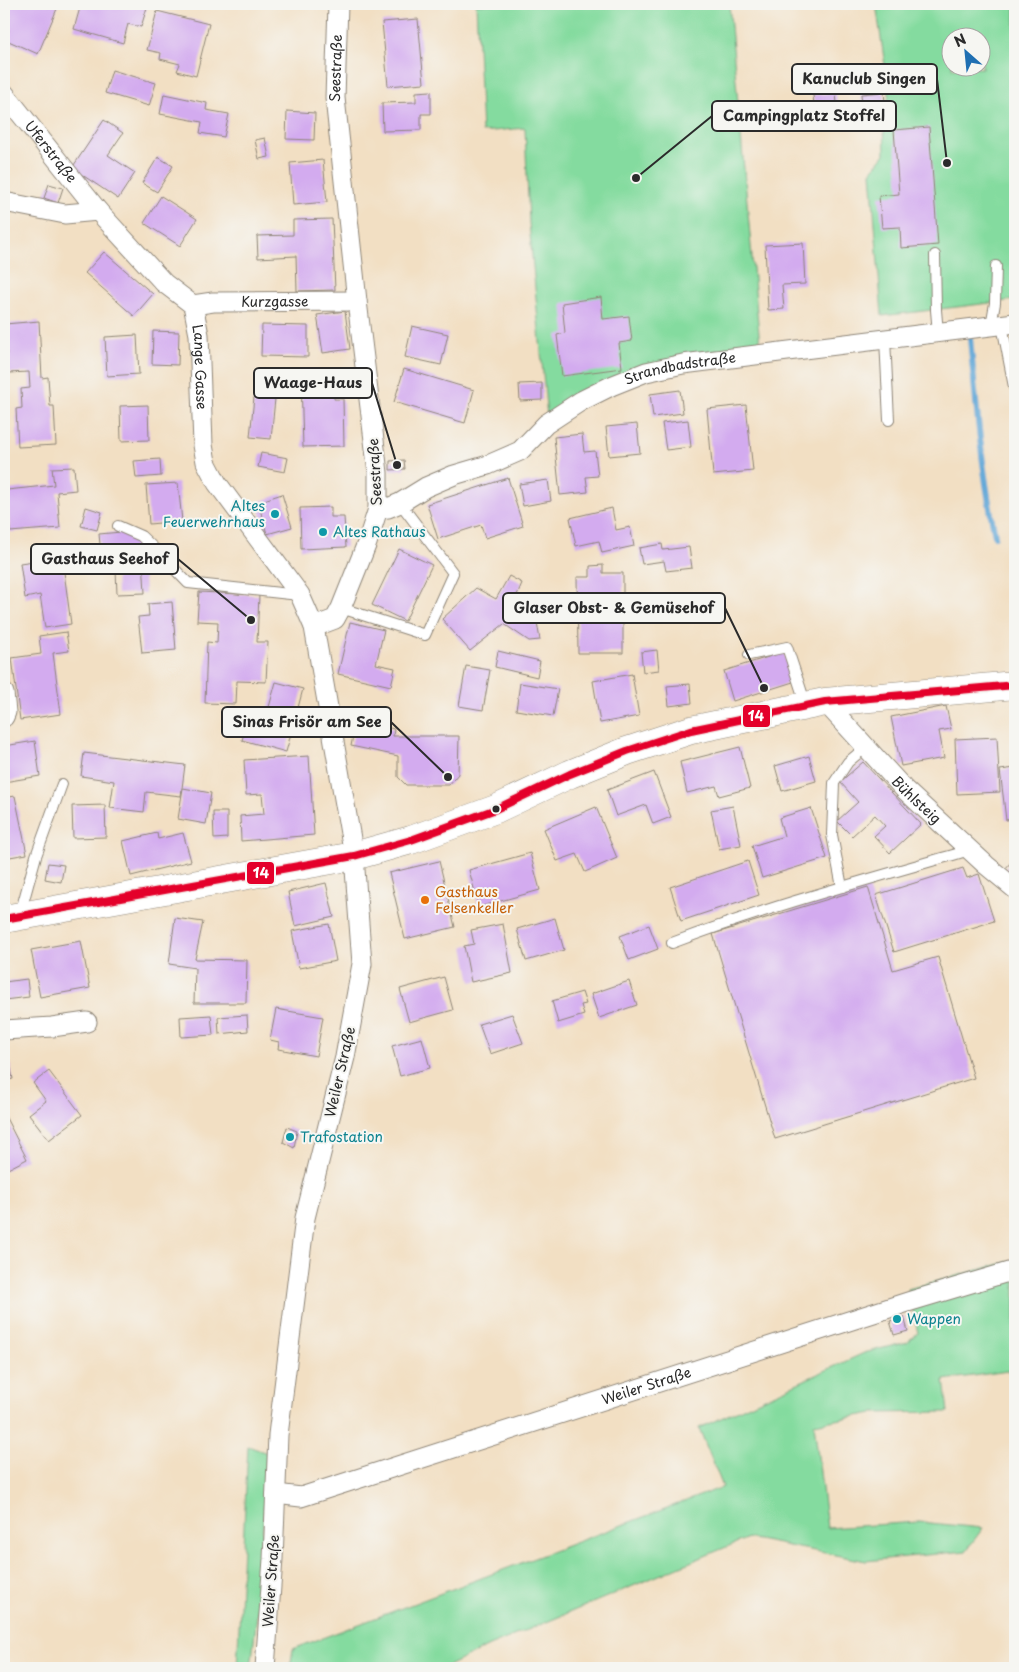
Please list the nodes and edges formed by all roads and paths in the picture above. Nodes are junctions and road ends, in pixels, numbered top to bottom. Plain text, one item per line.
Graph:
1 (338, 4) edge
2 (4, 92) edge
3 (4, 202) edge
4 (98, 211) junction
5 (936, 255) dead end
6 (996, 266) dead end
7 (357, 301) junction
8 (193, 305) junction
9 (1003, 325) edge
10 (938, 333) junction
11 (885, 339) junction
12 (1014, 387) dead end
13 (889, 420) dead end
14 (400, 503) junction
15 (378, 509) junction
16 (118, 526) dead end
17 (300, 595) junction
18 (341, 608) junction
19 (314, 627) junction
20 (749, 655) dead end
21 (1015, 685) edge
22 (4, 693) edge
23 (816, 704) junction
24 (4, 717) edge
25 (866, 747) junction
26 (62, 784) dead end
27 (970, 850) junction
28 (354, 856) junction
29 (842, 886) junction
30 (1015, 889) edge
31 (12, 917) edge
32 (672, 943) dead end
33 (87, 1022) dead end
34 (4, 1030) edge
35 (1015, 1270) edge
36 (276, 1494) junction
37 (265, 1668) edge

1 - 7 street, Seestraße
2 - 4 street, Uferstraße
3 - 4 street
4 - 8 street, Lange Gasse
5 - 10 lane
6 - 9 lane
7 - 8 street, Kurzgasse
7 - 15 street, Seestraße
8 - 17 street, Lange Gasse
9 - 10 street, Strandbadstraße
9 - 12 lane
10 - 11 street, Strandbadstraße
11 - 13 lane
11 - 14 street, Strandbadstraße
14 - 15 street, Strandbadstraße
14 - 18 lane
15 - 18 street, Seestraße
16 - 17 lane
17 - 19 street, Lange Gasse
18 - 19 street, Seestraße
19 - 28 street
20 - 23 lane
21 - 23 main road
22 - 24 street
23 - 25 street, Bühlsteig
23 - 28 main road
25 - 27 street, Bühlsteig
25 - 29 lane
26 - 31 lane
27 - 29 lane
27 - 30 street, Bühlsteig
28 - 31 main road
28 - 36 street, Weiler Straße
29 - 32 lane
33 - 34 street
35 - 36 street, Weiler Straße
36 - 37 street, Weiler Straße

